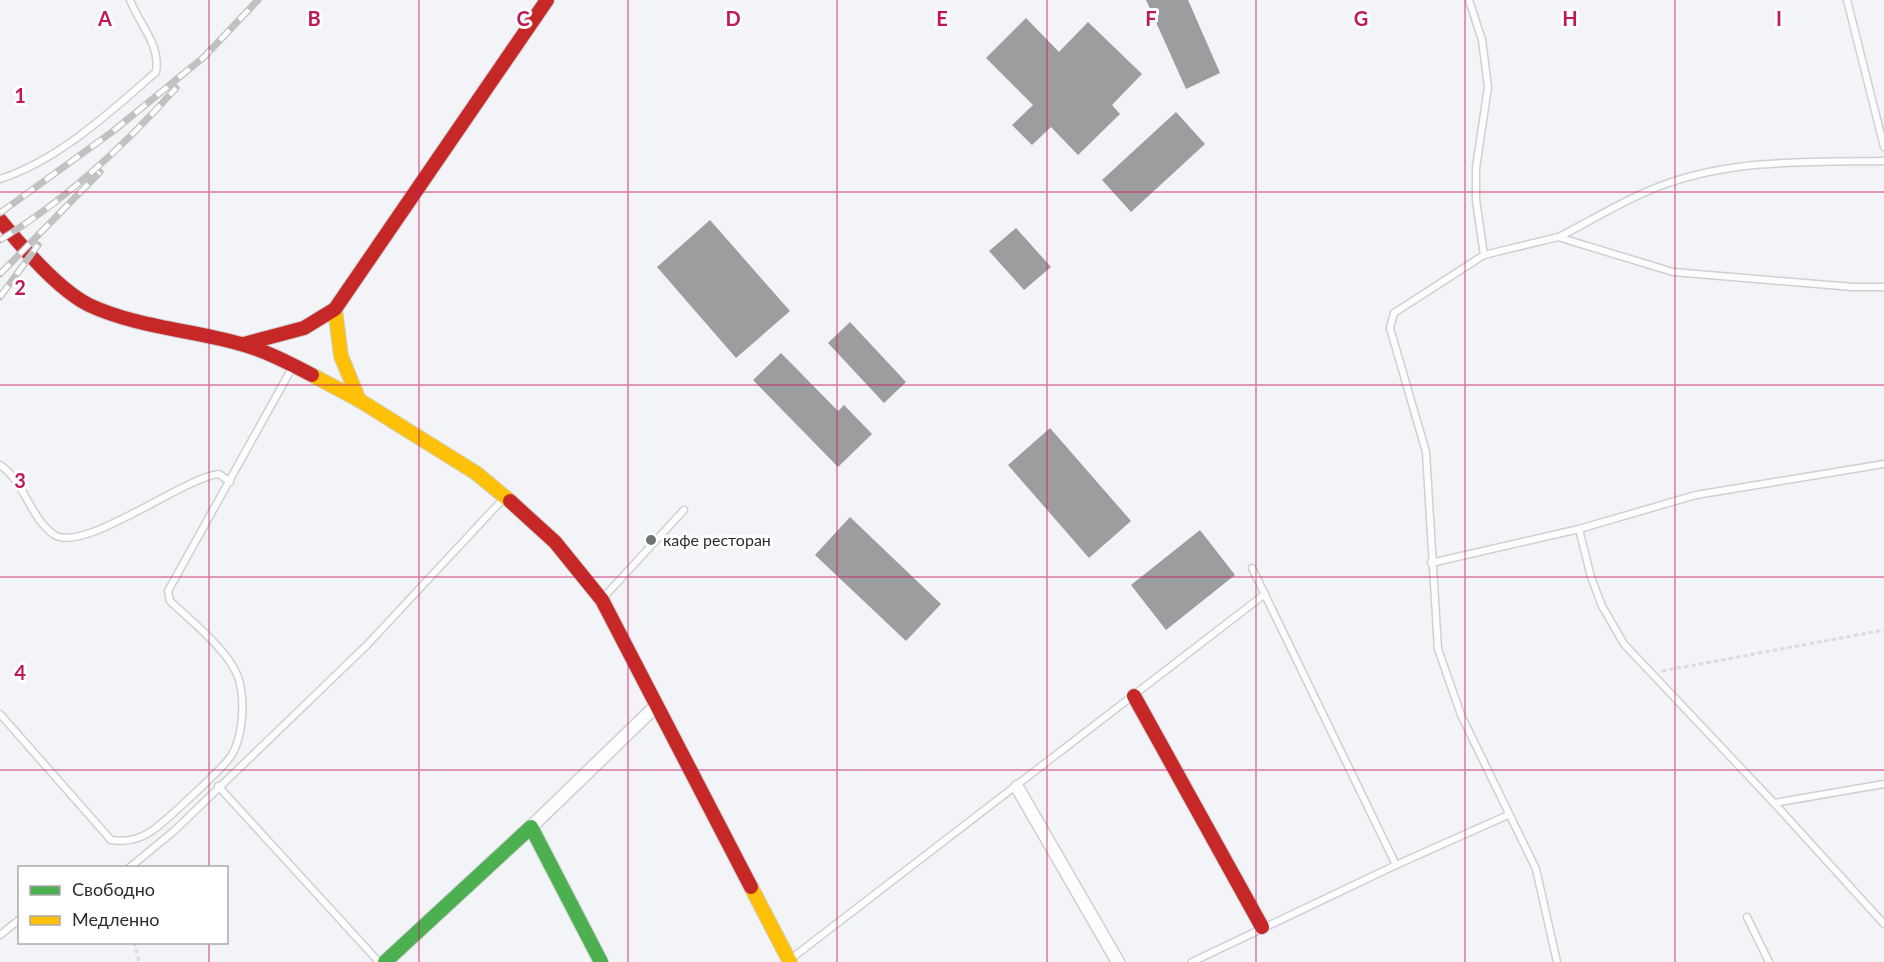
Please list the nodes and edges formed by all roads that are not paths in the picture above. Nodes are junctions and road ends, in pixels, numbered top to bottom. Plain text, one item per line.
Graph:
1 (130, 0) edge
2 (547, 0) edge
3 (1469, 0) edge
4 (1847, 0) edge
5 (1884, 147) edge
6 (1884, 161) edge
7 (0, 179) edge
8 (0, 220) edge
9 (1558, 237) junction
10 (1484, 255) junction
11 (1884, 287) edge
12 (335, 309) junction
13 (242, 344) junction
14 (294, 365) junction
15 (359, 400) junction
16 (1884, 464) edge
17 (0, 465) edge
18 (230, 482) junction
19 (506, 496) junction
20 (684, 510) dead end
21 (1579, 529) junction
22 (1431, 563) junction
23 (1252, 568) dead end
24 (1265, 594) junction
25 (602, 600) junction
26 (1134, 696) junction
27 (657, 705) junction
28 (0, 714) edge
29 (1884, 784) edge
30 (218, 786) junction
31 (1017, 787) junction
32 (1774, 803) junction
33 (1508, 815) junction
34 (531, 826) junction
35 (1396, 864) junction
36 (130, 866) edge
37 (1747, 917) dead end
38 (18, 921) edge
39 (1884, 924) edge
40 (1262, 927) junction
41 (0, 935) edge
42 (789, 961) edge
43 (379, 962) edge
44 (385, 962) edge
45 (601, 962) edge
46 (1118, 962) edge
47 (1192, 962) edge
48 (1557, 962) edge
49 (1769, 962) edge

1 - 7 lane
2 - 12 street
3 - 10 lane
4 - 5 lane
6 - 9 lane
8 - 13 street
9 - 10 lane
9 - 11 lane
10 - 22 lane
12 - 13 street
12 - 15 street
13 - 14 street
14 - 15 street
14 - 18 lane
15 - 19 street
16 - 21 lane
17 - 18 lane
18 - 28 lane
19 - 25 street
19 - 30 lane
20 - 25 lane
21 - 22 lane
21 - 32 lane
22 - 33 lane
23 - 24 lane
24 - 26 lane
24 - 35 lane
25 - 27 street
26 - 31 lane
26 - 40 street
27 - 34 street
27 - 42 street
29 - 32 lane
30 - 36 lane
30 - 43 lane
31 - 42 lane
31 - 46 street
32 - 39 lane
33 - 35 lane
33 - 48 lane
34 - 44 street
34 - 45 street
35 - 40 lane
37 - 49 lane
38 - 41 lane
40 - 47 lane

